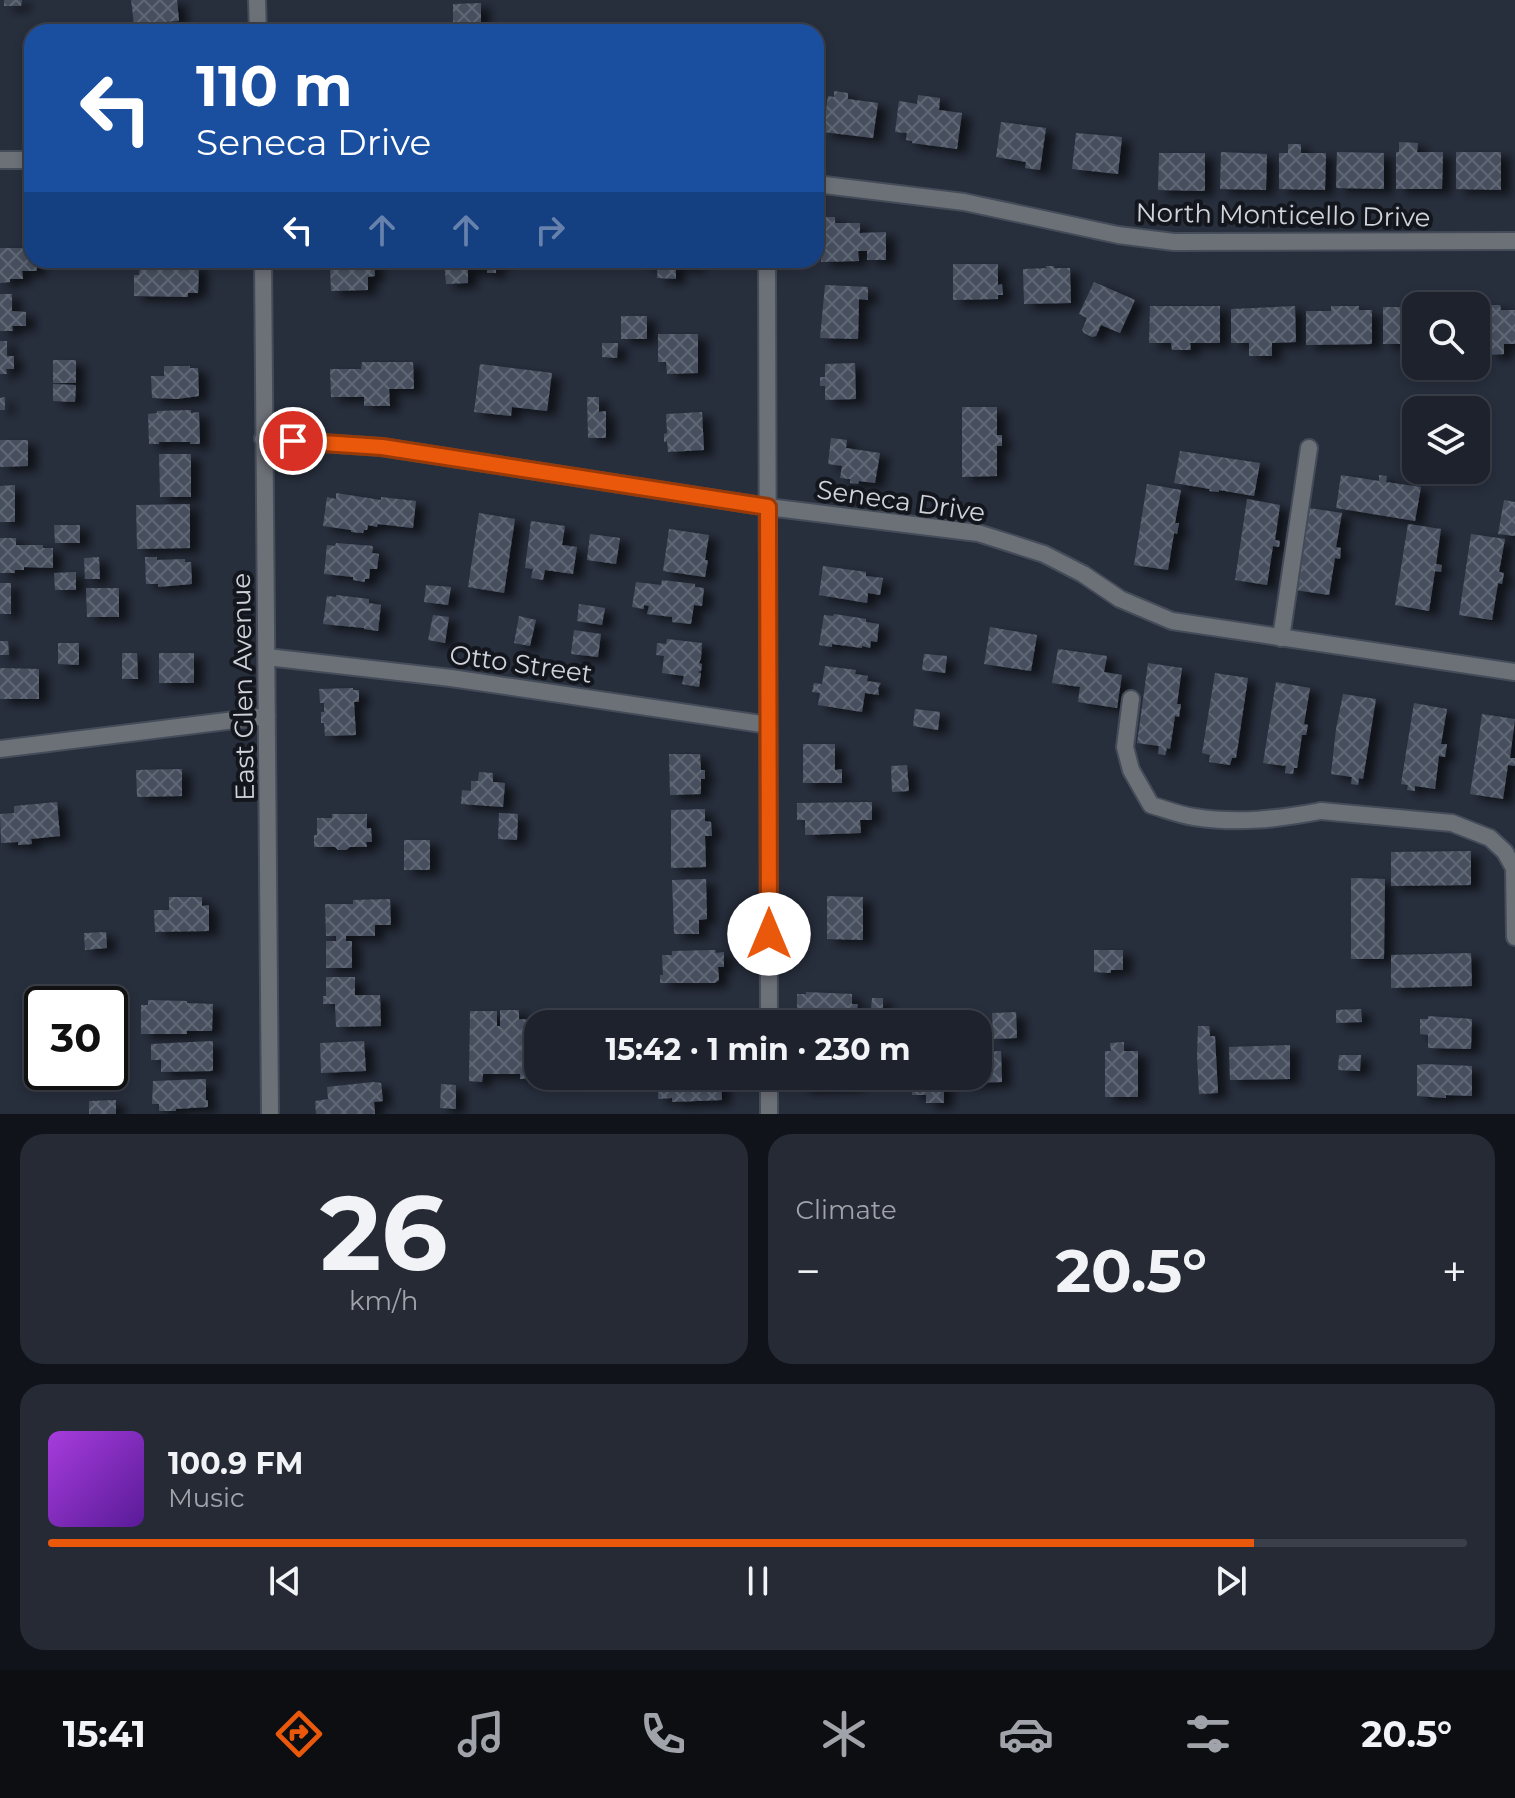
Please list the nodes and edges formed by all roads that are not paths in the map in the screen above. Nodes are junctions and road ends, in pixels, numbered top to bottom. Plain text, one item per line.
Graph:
1 (257, 0) edge
2 (258, 24) edge
3 (0, 160) edge
4 (24, 160) edge
5 (824, 185) edge
6 (1515, 241) edge
7 (263, 268) edge
8 (767, 268) edge
9 (263, 439) junction
10 (1309, 448) dead end
11 (768, 507) junction
12 (1281, 638) junction
13 (267, 657) junction
14 (1515, 672) edge
15 (1131, 699) dead end
16 (267, 716) junction
17 (768, 725) junction
18 (0, 749) edge
19 (1515, 937) edge
20 (769, 1010) edge
21 (769, 1090) edge
22 (270, 1114) edge
23 (769, 1114) edge

1 - 2 street
3 - 4 street
5 - 6 street, North Monticello Drive
7 - 9 street, East Glen Avenue
8 - 11 street
9 - 11 street, Seneca Drive
9 - 13 street, East Glen Avenue
10 - 12 street
11 - 12 street, Seneca Drive
11 - 17 street
12 - 14 street, Seneca Drive
13 - 16 street, East Glen Avenue
13 - 17 street, Otto Street
15 - 19 street
16 - 18 street
16 - 22 street, East Glen Avenue
17 - 20 street
21 - 23 street

